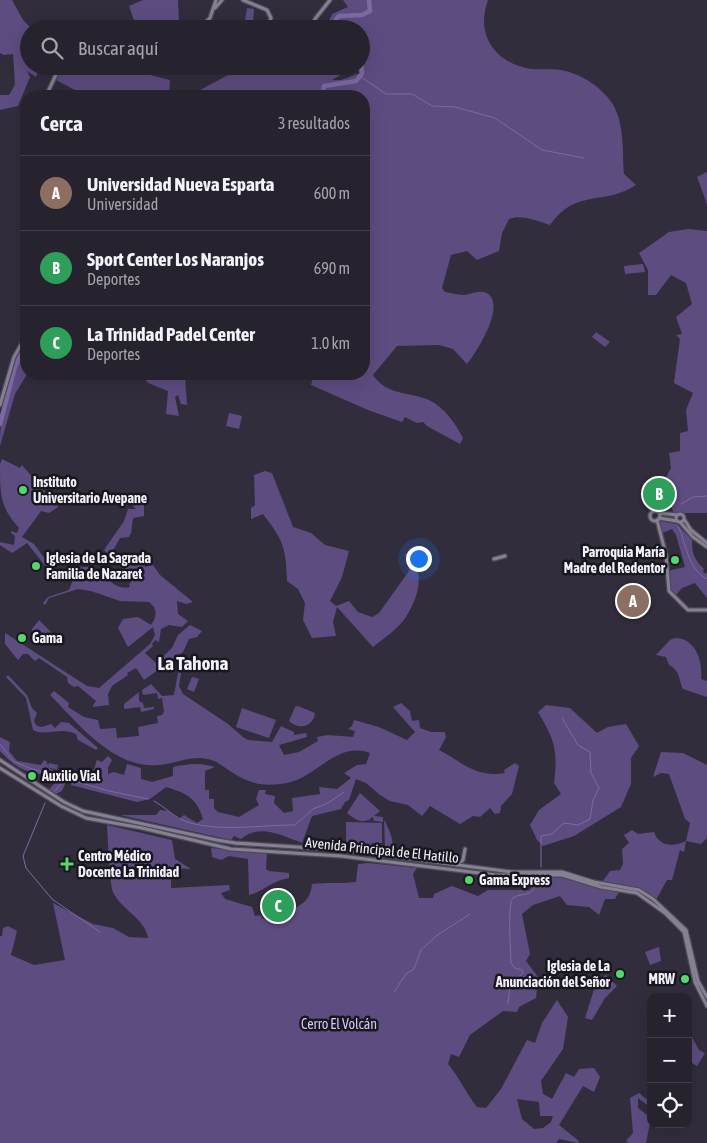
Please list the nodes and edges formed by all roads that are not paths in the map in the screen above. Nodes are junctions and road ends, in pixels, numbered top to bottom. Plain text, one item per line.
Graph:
1 (219, 0) edge
2 (243, 0) edge
3 (330, 0) edge
4 (208, 20) edge
5 (271, 20) edge
6 (315, 20) edge
7 (55, 75) edge
8 (49, 90) edge
9 (20, 346) edge
10 (0, 404) edge
11 (659, 513) junction
12 (678, 515) junction
13 (658, 519) junction
14 (684, 519) junction
15 (679, 522) junction
16 (707, 543) edge
17 (707, 547) edge
18 (505, 556) dead end
19 (494, 560) dead end
20 (707, 610) edge
21 (0, 760) edge
22 (0, 768) edge
23 (465, 849) dead end
24 (456, 864) junction
25 (707, 997) edge
26 (707, 1006) edge

1 - 4 main road
2 - 5 main road
3 - 6 main road
7 - 8 main road
9 - 10 main road
11 - 12 main road
11 - 13 main road
11 - 13 main road
12 - 14 main road
12 - 15 main road
13 - 15 main road
13 - 20 main road
14 - 15 main road
14 - 16 main road
15 - 17 main road
18 - 19 main road
21 - 24 main road, Avenida Principal de El Hatillo
22 - 26 main road, Avenida Principal de El Hatillo
23 - 24 main road
24 - 25 main road, Avenida Principal de El Hatillo

